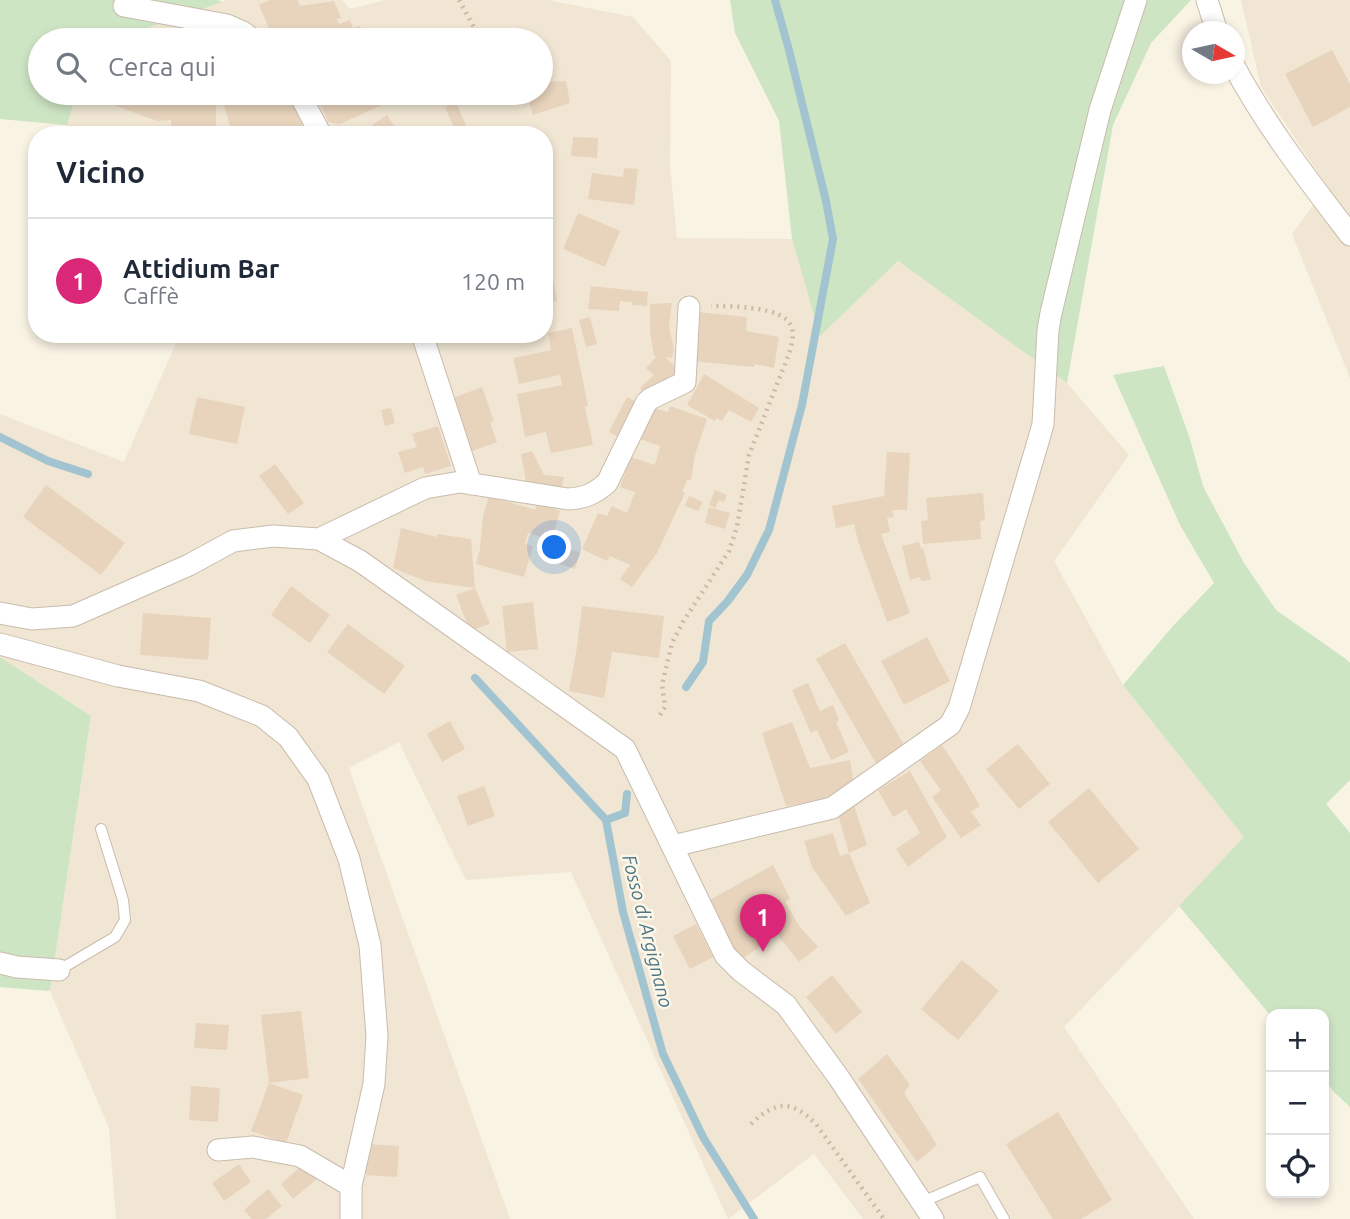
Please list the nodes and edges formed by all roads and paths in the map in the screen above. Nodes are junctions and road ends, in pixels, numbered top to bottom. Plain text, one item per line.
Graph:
1 (459, 0) edge
2 (1136, 0) edge
3 (1207, 0) edge
4 (124, 6) dead end
5 (1214, 21) edge
6 (232, 28) edge
7 (474, 28) edge
8 (1244, 84) edge
9 (305, 105) edge
10 (316, 126) edge
11 (1350, 235) edge
12 (689, 307) joint
13 (425, 343) edge
14 (471, 484) junction
15 (319, 539) junction
16 (0, 612) edge
17 (0, 644) edge
18 (660, 715) dead end
19 (101, 829) dead end
20 (673, 846) junction
21 (0, 963) edge
22 (59, 970) joint
23 (751, 1124) dead end
24 (218, 1150) dead end
25 (351, 1186) junction
26 (927, 1210) edge
27 (351, 1219) edge
28 (884, 1219) edge
29 (1004, 1219) edge

1 - 7 path
2 - 20 street
3 - 5 street
4 - 6 street
8 - 11 street
9 - 10 street
12 - 14 street
12 - 18 path
13 - 14 street
14 - 15 street
15 - 16 street
15 - 20 street
17 - 25 street
19 - 22 lane
20 - 26 street
21 - 22 street
23 - 28 path
24 - 25 street
25 - 27 street
26 - 29 lane

